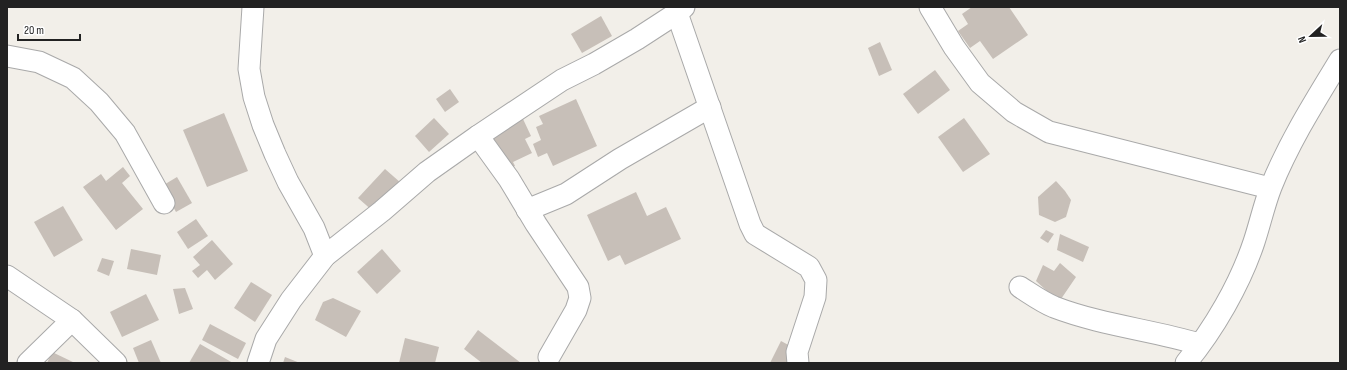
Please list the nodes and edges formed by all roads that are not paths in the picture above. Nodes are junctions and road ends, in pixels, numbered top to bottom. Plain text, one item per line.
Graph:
1 (253, 7) edge
2 (930, 7) edge
3 (681, 10) edge
4 (7, 56) edge
5 (1340, 60) edge
6 (710, 107) junction
7 (478, 136) junction
8 (1270, 188) junction
9 (164, 203) dead end
10 (527, 210) junction
11 (325, 256) junction
12 (7, 276) edge
13 (1020, 287) dead end
14 (72, 320) junction
15 (1199, 344) junction
16 (549, 357) dead end
17 (28, 363) edge
18 (116, 363) edge
19 (258, 363) edge
20 (798, 363) edge
21 (1186, 363) edge

1 - 11 street
2 - 8 street
3 - 6 street
3 - 7 street
4 - 9 street
5 - 8 street
6 - 10 street
6 - 20 street
7 - 10 street
7 - 11 street
8 - 15 street
10 - 16 street
11 - 19 street
12 - 14 street
13 - 15 street
14 - 17 street
14 - 18 street
15 - 21 street

